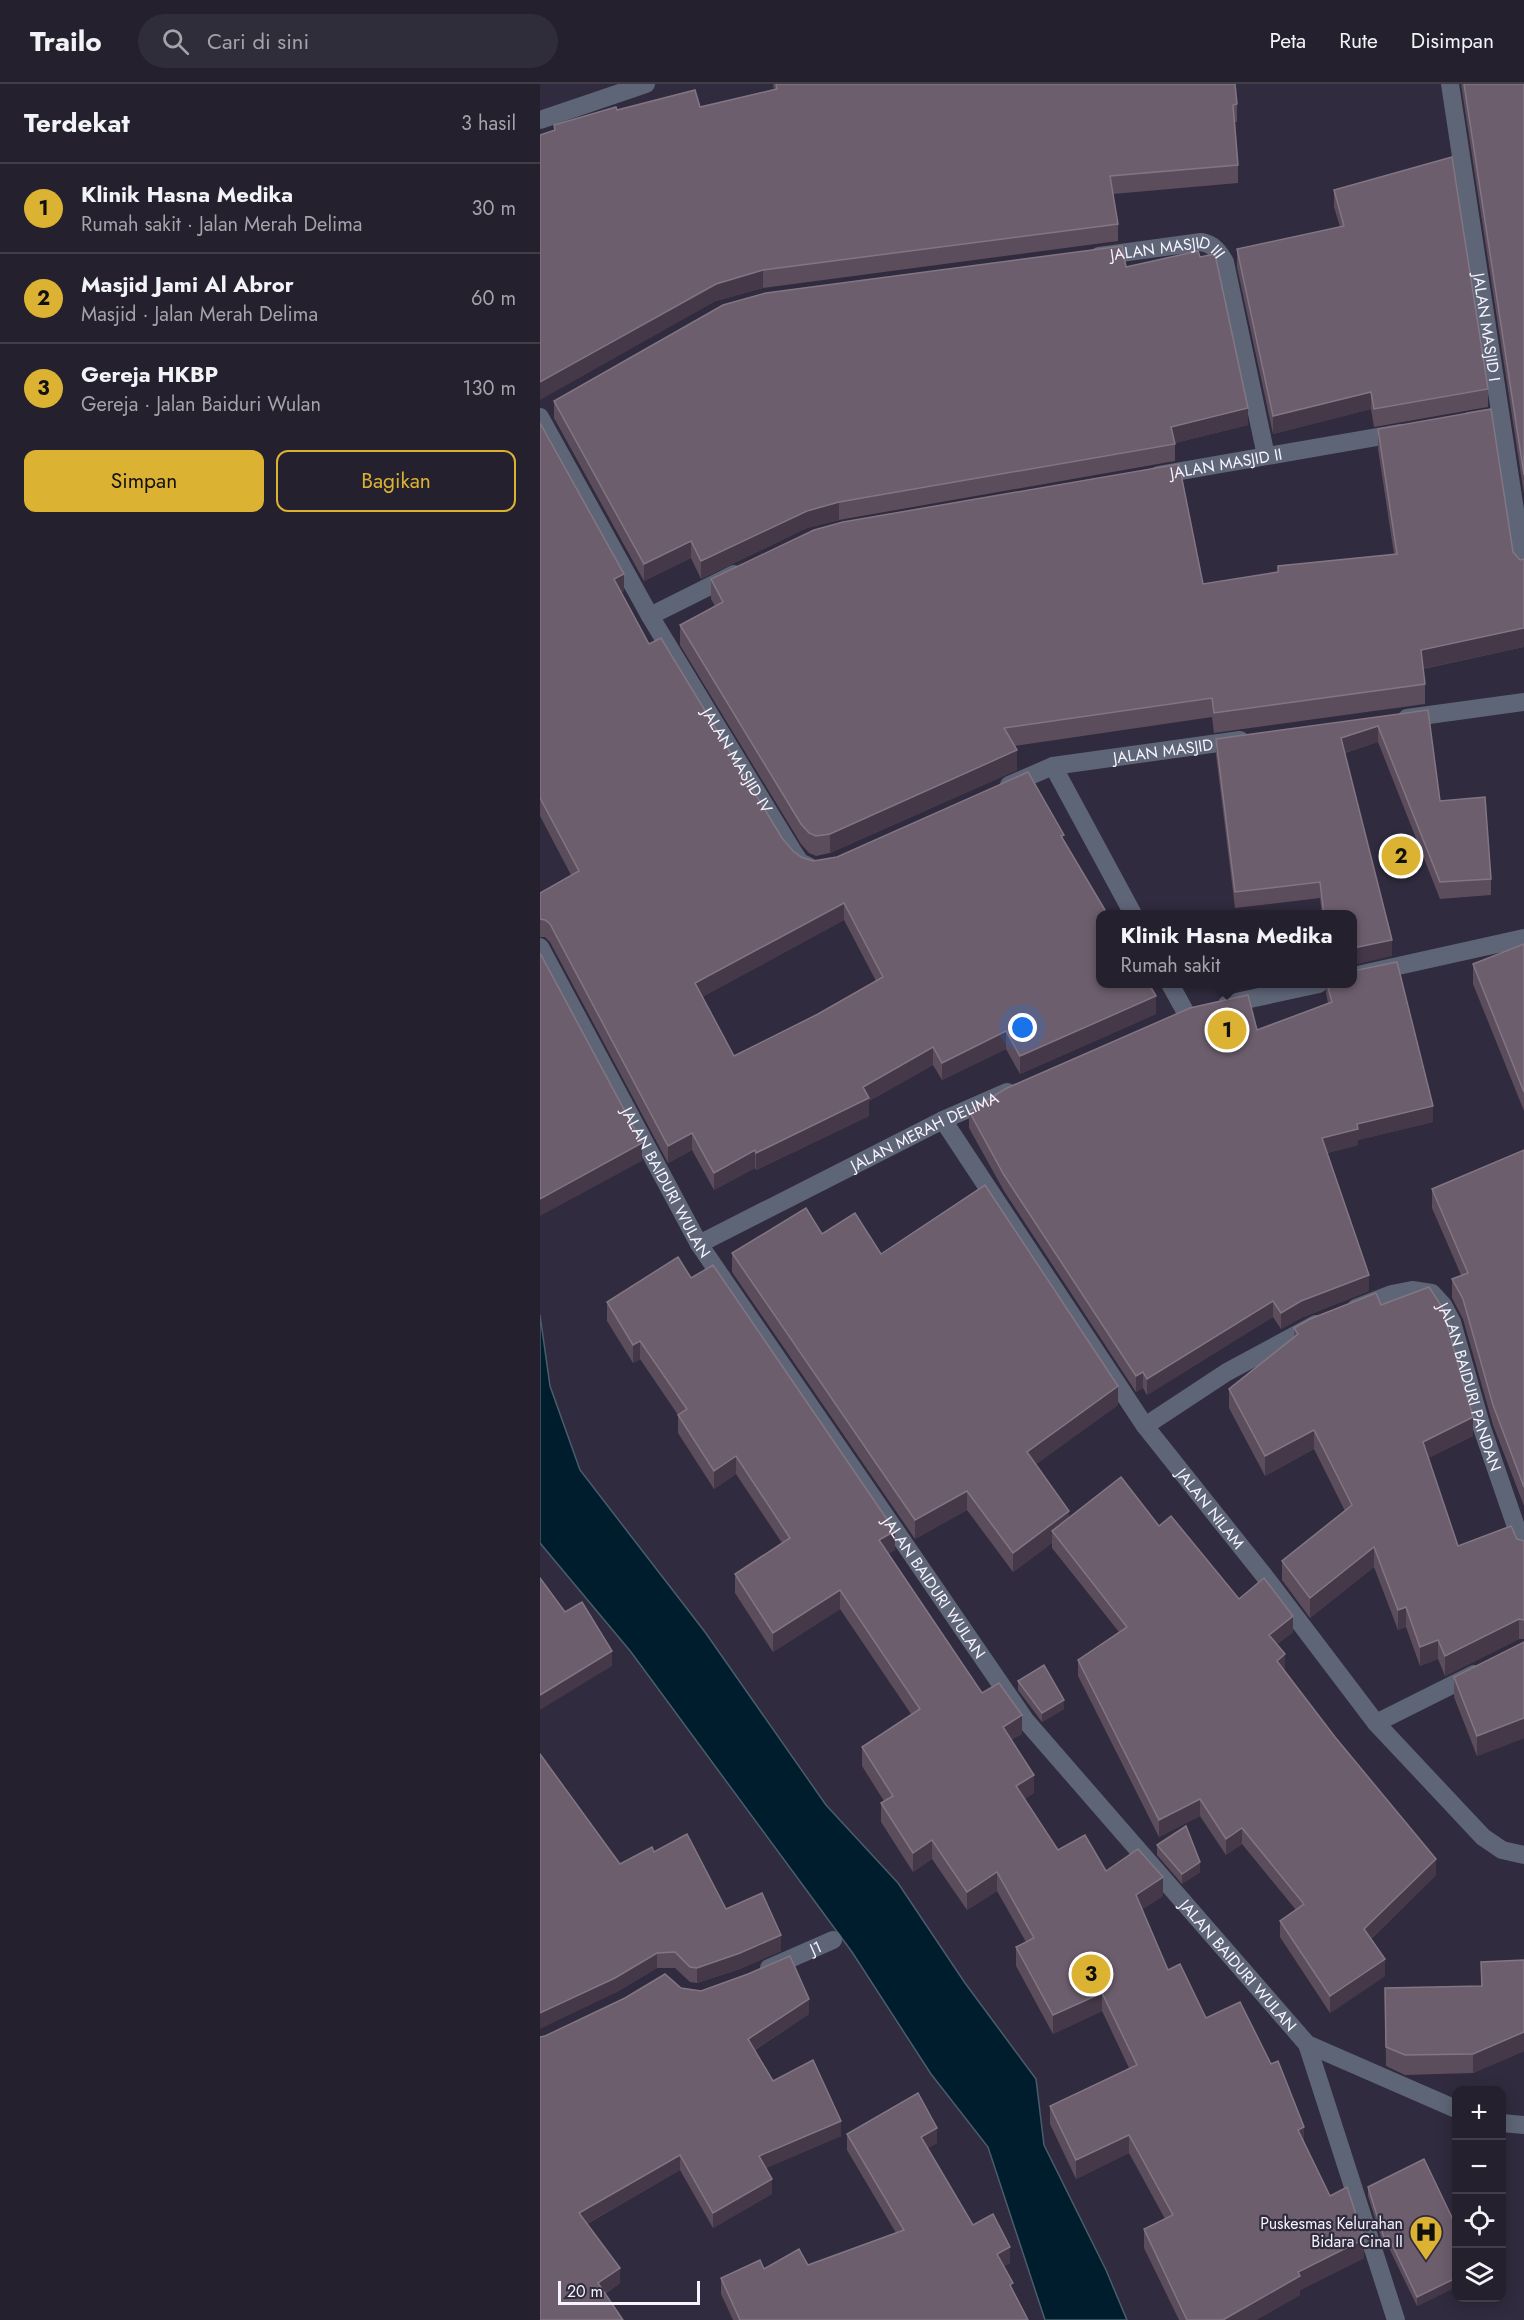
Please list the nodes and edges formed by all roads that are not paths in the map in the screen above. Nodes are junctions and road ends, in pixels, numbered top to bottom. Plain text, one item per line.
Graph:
1 (646, 84) edge
2 (1450, 84) edge
3 (540, 120) edge
4 (1083, 258) edge
5 (543, 413) edge
6 (1500, 416) junction
7 (1456, 423) edge
8 (1413, 431) edge
9 (1266, 456) junction
10 (1140, 478) edge
11 (748, 567) edge
12 (1524, 570) edge
13 (650, 616) junction
14 (1524, 702) edge
15 (1394, 719) edge
16 (1253, 738) edge
17 (1053, 766) junction
18 (998, 790) edge
19 (828, 866) edge
20 (1130, 910) edge
21 (1524, 938) edge
22 (540, 947) edge
23 (1357, 975) edge
24 (1172, 988) edge
25 (1302, 988) edge
26 (1186, 1013) junction
27 (1165, 1023) edge
28 (1028, 1083) edge
29 (943, 1120) junction
30 (699, 1244) junction
31 (1145, 1426) junction
32 (1524, 1550) edge
33 (1492, 1665) edge
34 (1376, 1723) junction
35 (1524, 1855) edge
36 (833, 1940) dead end
37 (754, 1974) edge
38 (1307, 2044) junction
39 (1452, 2107) edge
40 (1506, 2123) edge
41 (1524, 2125) edge
42 (1396, 2320) edge

1 - 3 street
2 - 6 street, JALAN MASJID I
4 - 9 street, JALAN MASJID III
5 - 13 street, JALAN MASJID IV
6 - 7 street
6 - 12 street, JALAN MASJID I
8 - 9 street, JALAN MASJID II
9 - 10 street, JALAN MASJID II
11 - 13 street
13 - 19 street, JALAN MASJID IV
14 - 15 street
16 - 17 street, JALAN MASJID
17 - 18 street
17 - 20 street
21 - 23 street
22 - 30 street, JALAN BAIDURI WULAN
24 - 26 street
25 - 26 street
26 - 27 street
28 - 29 street, JALAN MERAH DELIMA
29 - 30 street, JALAN MERAH DELIMA
29 - 31 street, JALAN NILAM
30 - 38 street, JALAN BAIDURI WULAN
31 - 32 street, JALAN BAIDURI PANDAN
31 - 34 street, JALAN NILAM
33 - 34 street
34 - 35 street, JALAN NILAM
36 - 37 street, J1
38 - 39 street, JALAN BAIDURI WULAN
38 - 42 street
40 - 41 street

